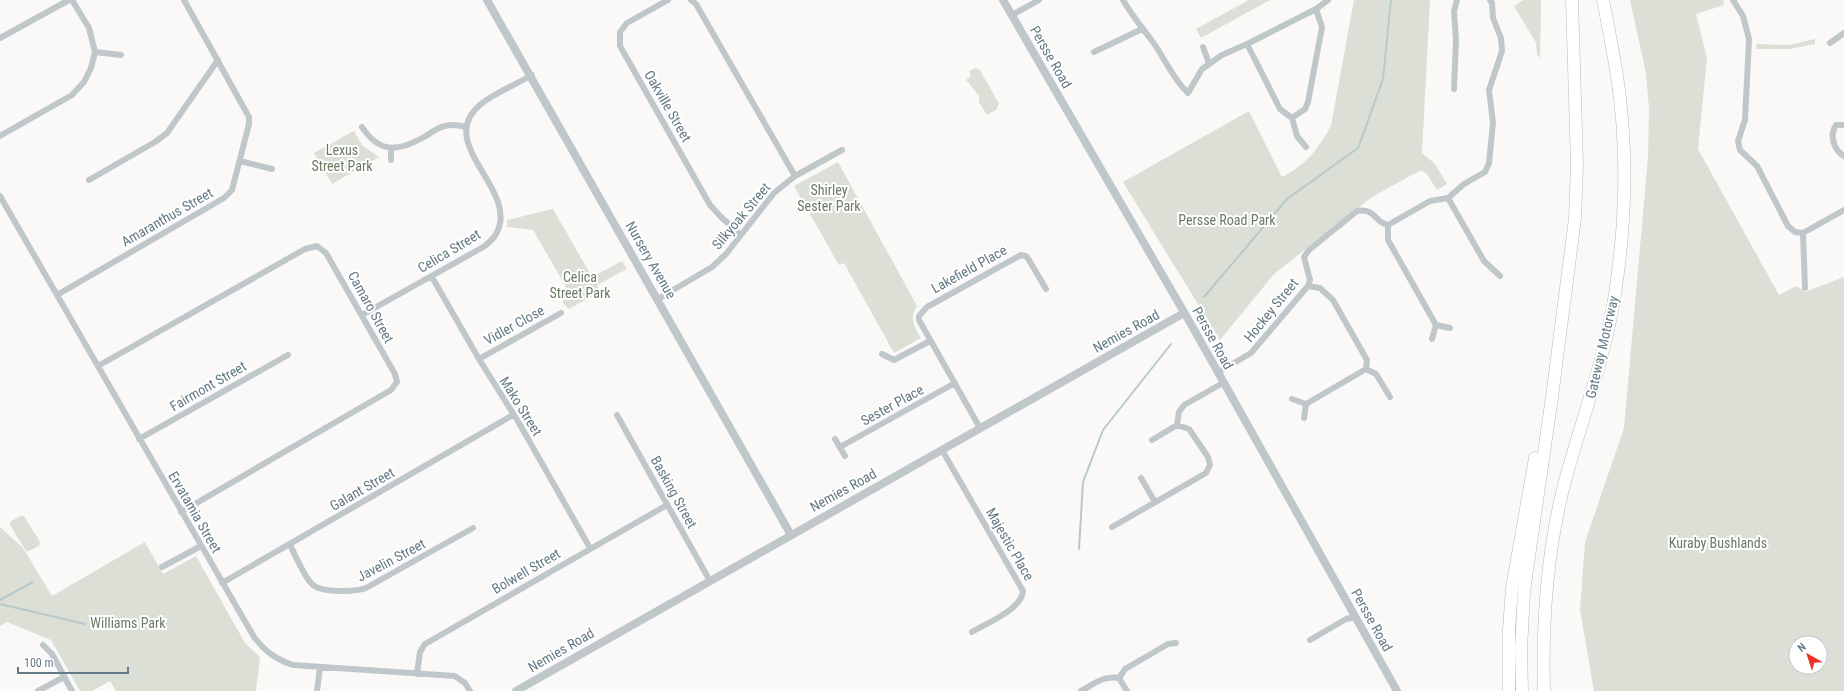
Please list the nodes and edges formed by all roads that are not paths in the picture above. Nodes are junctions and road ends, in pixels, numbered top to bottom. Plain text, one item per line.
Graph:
1 (69, 0) edge
2 (72, 0) edge
3 (184, 0) edge
4 (668, 0) edge
5 (691, 0) edge
6 (1003, 0) edge
7 (1039, 0) edge
8 (1123, 0) edge
9 (1328, 0) edge
10 (1457, 0) edge
11 (1490, 0) edge
12 (1572, 0) edge
13 (1603, 0) edge
14 (1733, 0) edge
15 (490, 1) edge
16 (1316, 9) junction
17 (1012, 15) junction
18 (1142, 29) junction
19 (1844, 33) edge
20 (0, 38) edge
21 (1830, 43) dead end
22 (1247, 44) junction
23 (1202, 47) dead end
24 (95, 52) junction
25 (1094, 52) dead end
26 (122, 55) dead end
27 (218, 60) junction
28 (1209, 63) junction
29 (532, 75) junction
30 (1454, 89) dead end
31 (1292, 118) junction
32 (1844, 124) edge
33 (466, 126) junction
34 (362, 127) dead end
35 (0, 136) edge
36 (1306, 147) dead end
37 (391, 149) junction
38 (842, 150) dead end
39 (1844, 156) edge
40 (240, 160) junction
41 (390, 160) dead end
42 (272, 169) dead end
43 (795, 176) junction
44 (89, 180) dead end
45 (0, 196) edge
46 (1448, 198) junction
47 (1844, 210) edge
48 (1388, 225) junction
49 (1803, 233) junction
50 (741, 235) junction
51 (1500, 276) dead end
52 (432, 277) junction
53 (1308, 286) junction
54 (1805, 288) dead end
55 (1046, 289) dead end
56 (57, 295) junction
57 (658, 299) junction
58 (561, 312) dead end
59 (1184, 312) junction
60 (362, 316) junction
61 (1436, 325) junction
62 (1450, 328) dead end
63 (1432, 339) dead end
64 (930, 341) junction
65 (882, 354) dead end
66 (288, 355) dead end
67 (479, 359) junction
68 (98, 366) junction
69 (1366, 369) junction
70 (1217, 373) junction
71 (1554, 375) junction
72 (955, 383) junction
73 (1223, 383) junction
74 (1390, 397) dead end
75 (1292, 399) dead end
76 (1306, 404) junction
77 (617, 414) dead end
78 (513, 415) junction
79 (1304, 418) dead end
80 (1177, 425) junction
81 (980, 428) junction
82 (139, 439) junction
83 (834, 439) dead end
84 (1152, 440) dead end
85 (840, 447) junction
86 (942, 450) junction
87 (844, 456) dead end
88 (1141, 478) dead end
89 (1155, 502) junction
90 (667, 505) junction
91 (181, 512) junction
92 (1112, 527) dead end
93 (473, 528) dead end
94 (791, 535) junction
95 (290, 545) junction
96 (201, 546) junction
97 (590, 548) junction
98 (162, 568) dead end
99 (710, 581) junction
100 (222, 583) junction
101 (1356, 617) junction
102 (972, 632) dead end
103 (1310, 640) dead end
104 (1176, 643) dead end
105 (43, 645) dead end
106 (320, 667) junction
107 (417, 674) junction
108 (64, 677) junction
109 (1119, 678) junction
110 (38, 691) edge
111 (72, 691) edge
112 (317, 691) edge
113 (470, 691) edge
114 (516, 691) edge
115 (1081, 691) edge
116 (1127, 691) edge
117 (1397, 691) edge
118 (1509, 691) edge
119 (1522, 691) edge
120 (1544, 691) edge

1 - 20 street
2 - 24 street
3 - 27 street, Amaranthus Street
4 - 50 street, Oakville Street
5 - 43 street
6 - 17 street, Persse Road
7 - 17 street
8 - 18 street
9 - 16 street
10 - 30 street
11 - 46 street
12 - 71 highway
13 - 120 highway, Gateway Motorway
14 - 49 street
15 - 29 street, Nursery Avenue
16 - 22 street
16 - 31 street
17 - 59 street, Persse Road
18 - 25 street
18 - 28 street
19 - 21 street
22 - 28 street
22 - 31 street
23 - 28 street
24 - 26 street
24 - 35 street
27 - 40 street, Amaranthus Street
27 - 44 street
29 - 33 street
29 - 57 street, Nursery Avenue
31 - 36 street
32 - 39 street
33 - 37 street
33 - 52 street, Celica Street
34 - 37 street
37 - 41 street
38 - 43 street, Silkyoak Street
40 - 42 street
40 - 56 street, Amaranthus Street
43 - 50 street, Silkyoak Street
45 - 56 street, Ervatamia Street
46 - 48 street
46 - 51 street
47 - 49 street
48 - 53 street, Hockey Street
48 - 61 street
49 - 54 street
50 - 57 street, Silkyoak Street
52 - 60 street, Celica Street
52 - 67 street, Mako Street
53 - 69 street
53 - 70 street, Hockey Street
55 - 64 street, Lakefield Place
56 - 68 street, Ervatamia Street
57 - 94 street, Nursery Avenue
58 - 67 street, Vidler Close
59 - 70 street, Persse Road
59 - 81 street, Nemies Road
60 - 68 street, Camaro Street
60 - 91 street, Camaro Street
61 - 62 street
61 - 63 street
64 - 65 street
64 - 72 street, Lakefield Place
66 - 82 street, Fairmont Street
67 - 78 street, Mako Street
68 - 82 street, Ervatamia Street
69 - 74 street
69 - 76 street
70 - 73 street, Persse Road
71 - 118 highway
71 - 119 highway
72 - 81 street, Lakefield Place
72 - 85 street, Sester Place
73 - 80 street
73 - 101 street, Persse Road
75 - 76 street
76 - 79 street
77 - 90 street, Basking Street
78 - 95 street, Galant Street
78 - 97 street, Mako Street
80 - 84 street
80 - 89 street
81 - 86 street, Nemies Road
82 - 91 street, Ervatamia Street
83 - 85 street
85 - 87 street
86 - 94 street, Nemies Road
86 - 102 street, Majestic Place
88 - 89 street
89 - 92 street
90 - 97 street, Bolwell Street
90 - 99 street, Basking Street
91 - 96 street, Ervatamia Street
93 - 95 street, Javelin Street
94 - 99 street, Nemies Road
95 - 100 street, Galant Street
96 - 98 street
96 - 100 street, Ervatamia Street
97 - 107 street, Bolwell Street
99 - 114 street, Nemies Road
100 - 106 street, Ervatamia Street
101 - 103 street
101 - 117 street, Persse Road
104 - 109 street
105 - 108 street
106 - 107 street, Ervatamia Street
106 - 112 street
107 - 113 street, Ervatamia Street
108 - 110 street
108 - 111 street
109 - 115 street
109 - 116 street

